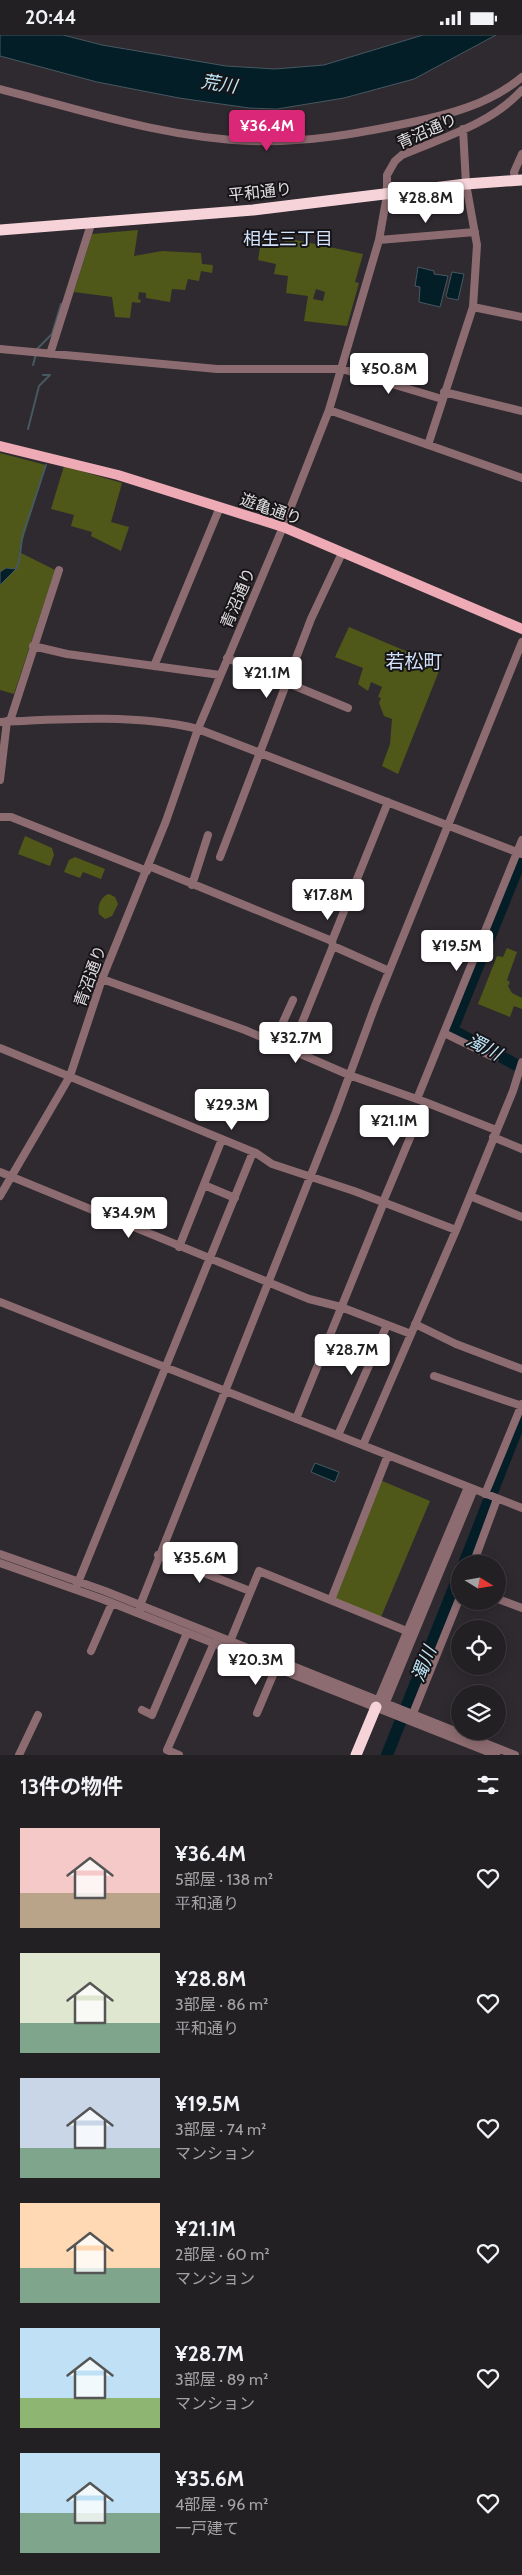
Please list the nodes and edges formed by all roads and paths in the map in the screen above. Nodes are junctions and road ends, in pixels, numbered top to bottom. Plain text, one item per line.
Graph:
1 (522, 77) edge
2 (0, 89) edge
3 (522, 90) edge
4 (463, 129) junction
5 (522, 154) edge
6 (519, 180) edge
7 (466, 184) junction
8 (387, 195) junction
9 (92, 221) junction
10 (0, 230) edge
11 (475, 232) junction
12 (379, 240) junction
13 (473, 307) junction
14 (522, 317) edge
15 (0, 349) edge
16 (50, 354) junction
17 (342, 369) junction
18 (443, 396) junction
19 (329, 410) junction
20 (522, 411) edge
21 (428, 445) junction
22 (0, 446) edge
23 (522, 479) edge
24 (220, 507) junction
25 (283, 527) junction
26 (342, 553) junction
27 (59, 570) dead end
28 (522, 629) edge
29 (522, 642) edge
30 (33, 646) junction
31 (227, 658) junction
32 (154, 666) junction
33 (220, 675) junction
34 (286, 682) junction
35 (348, 708) dead end
36 (6, 721) edge
37 (198, 729) junction
38 (258, 753) junction
39 (0, 780) edge
40 (388, 802) junction
41 (0, 817) edge
42 (448, 827) junction
43 (208, 835) dead end
44 (522, 840) edge
45 (520, 853) edge
46 (220, 857) dead end
47 (148, 869) junction
48 (192, 885) junction
49 (332, 944) junction
50 (389, 971) junction
51 (102, 979) junction
52 (292, 1000) dead end
53 (444, 1033) junction
54 (274, 1042) junction
55 (0, 1048) edge
56 (292, 1050) junction
57 (495, 1058) dead end
58 (522, 1062) edge
59 (349, 1075) junction
60 (70, 1077) junction
61 (417, 1099) junction
62 (425, 1102) junction
63 (495, 1134) junction
64 (222, 1139) junction
65 (522, 1149) edge
66 (253, 1151) junction
67 (0, 1172) edge
68 (11, 1177) junction
69 (310, 1177) junction
70 (204, 1185) junction
71 (0, 1196) edge
72 (470, 1196) junction
73 (235, 1198) junction
74 (383, 1202) junction
75 (522, 1217) edge
76 (456, 1230) junction
77 (179, 1247) junction
78 (210, 1259) junction
79 (267, 1282) junction
80 (0, 1302) edge
81 (341, 1307) junction
82 (416, 1324) junction
83 (386, 1325) junction
84 (411, 1334) junction
85 (165, 1367) junction
86 (522, 1369) edge
87 (434, 1376) dead end
88 (224, 1390) junction
89 (522, 1405) edge
90 (296, 1419) junction
91 (338, 1435) junction
92 (363, 1445) junction
93 (388, 1455) junction
94 (471, 1488) junction
95 (485, 1494) junction
96 (497, 1498) junction
97 (522, 1508) edge
98 (0, 1554) edge
99 (158, 1555) junction
100 (475, 1555) edge
101 (0, 1563) edge
102 (79, 1581) junction
103 (76, 1589) junction
104 (250, 1591) junction
105 (331, 1600) junction
106 (506, 1602) edge
107 (112, 1603) junction
108 (139, 1604) junction
109 (522, 1608) edge
110 (455, 1610) edge
111 (137, 1613) junction
112 (410, 1632) junction
113 (187, 1633) junction
114 (214, 1643) junction
115 (229, 1645) junction
116 (91, 1651) dead end
117 (276, 1668) junction
118 (385, 1707) junction
119 (142, 1710) dead end
120 (256, 1713) dead end
121 (38, 1715) dead end
122 (411, 1717) junction
123 (18, 1755) edge
124 (179, 1755) edge
125 (356, 1755) edge
126 (364, 1755) edge
127 (496, 1755) edge
128 (515, 1755) edge

1 - 2 street
3 - 4 street, 青沼通り
4 - 7 street
4 - 8 street, 青沼通り
5 - 6 street
6 - 7 highway, 平和通り
7 - 8 highway, 平和通り
7 - 11 street
8 - 9 highway, 平和通り
8 - 12 street, 青沼通り
9 - 10 highway, 平和通り
9 - 16 street
11 - 12 street
11 - 13 street
12 - 17 street, 青沼通り
13 - 14 street
13 - 18 street
15 - 16 street
16 - 17 street
17 - 18 street
17 - 19 street, 青沼通り
18 - 20 street
18 - 21 street
19 - 21 street
19 - 25 street, 青沼通り
21 - 23 street
22 - 24 main road, 遊亀通り
24 - 25 main road, 遊亀通り
24 - 32 street
25 - 26 main road, 遊亀通り
25 - 31 street, 青沼通り
26 - 28 main road, 遊亀通り
26 - 34 street
27 - 30 street
29 - 42 street
30 - 32 street
30 - 36 street
31 - 33 street, 青沼通り
31 - 34 street
32 - 33 street
33 - 37 street, 青沼通り
34 - 35 street
34 - 38 street
36 - 37 street
36 - 39 street
37 - 38 street
37 - 47 street, 青沼通り
38 - 40 street
38 - 46 street
40 - 42 street
40 - 49 street
41 - 47 street
42 - 45 street
42 - 50 street
43 - 48 street
44 - 45 street
45 - 53 street
47 - 48 street
47 - 51 street, 青沼通り
48 - 49 street
49 - 50 street
49 - 56 street
50 - 59 street
51 - 54 street
51 - 60 street, 青沼通り
52 - 54 street
53 - 57 street
53 - 61 street
54 - 56 street
55 - 60 street
56 - 59 street
58 - 63 street
59 - 61 street
59 - 69 street
60 - 64 street
60 - 68 street, 青沼通り
61 - 62 street
62 - 63 street
62 - 74 street
63 - 65 street
63 - 72 street
64 - 66 street
64 - 70 street
66 - 69 street
66 - 73 street
67 - 68 street
68 - 71 street, 青沼通り
68 - 77 street
69 - 74 street
69 - 79 street
70 - 73 street
70 - 77 street
72 - 75 street
72 - 76 street
73 - 78 street
74 - 76 street
74 - 81 street
76 - 82 street
77 - 78 street
78 - 79 street
78 - 85 street
79 - 81 street
79 - 88 street
80 - 85 street
81 - 83 street
81 - 90 street
82 - 84 street
82 - 86 street
83 - 84 street
83 - 91 street
84 - 92 street
85 - 88 street
85 - 102 street
87 - 89 street
88 - 90 street
88 - 99 street
89 - 95 street
90 - 91 street
91 - 92 street
92 - 93 street
93 - 94 street
93 - 105 street
94 - 95 street
94 - 112 street
95 - 96 street
96 - 97 street
96 - 100 street
98 - 102 street
99 - 104 street
99 - 108 street
101 - 103 street
102 - 103 street
102 - 108 street
103 - 107 street
104 - 105 street
104 - 115 street
105 - 112 street
106 - 109 street
107 - 111 street
107 - 116 street
108 - 111 street
108 - 115 street
110 - 122 street
111 - 113 street
112 - 118 street
113 - 114 street
113 - 119 street
114 - 115 street
114 - 124 street
115 - 117 street
115 - 118 street
117 - 118 street
117 - 120 street
118 - 122 street
118 - 125 highway
118 - 126 highway
121 - 123 street
122 - 127 street
122 - 128 street

